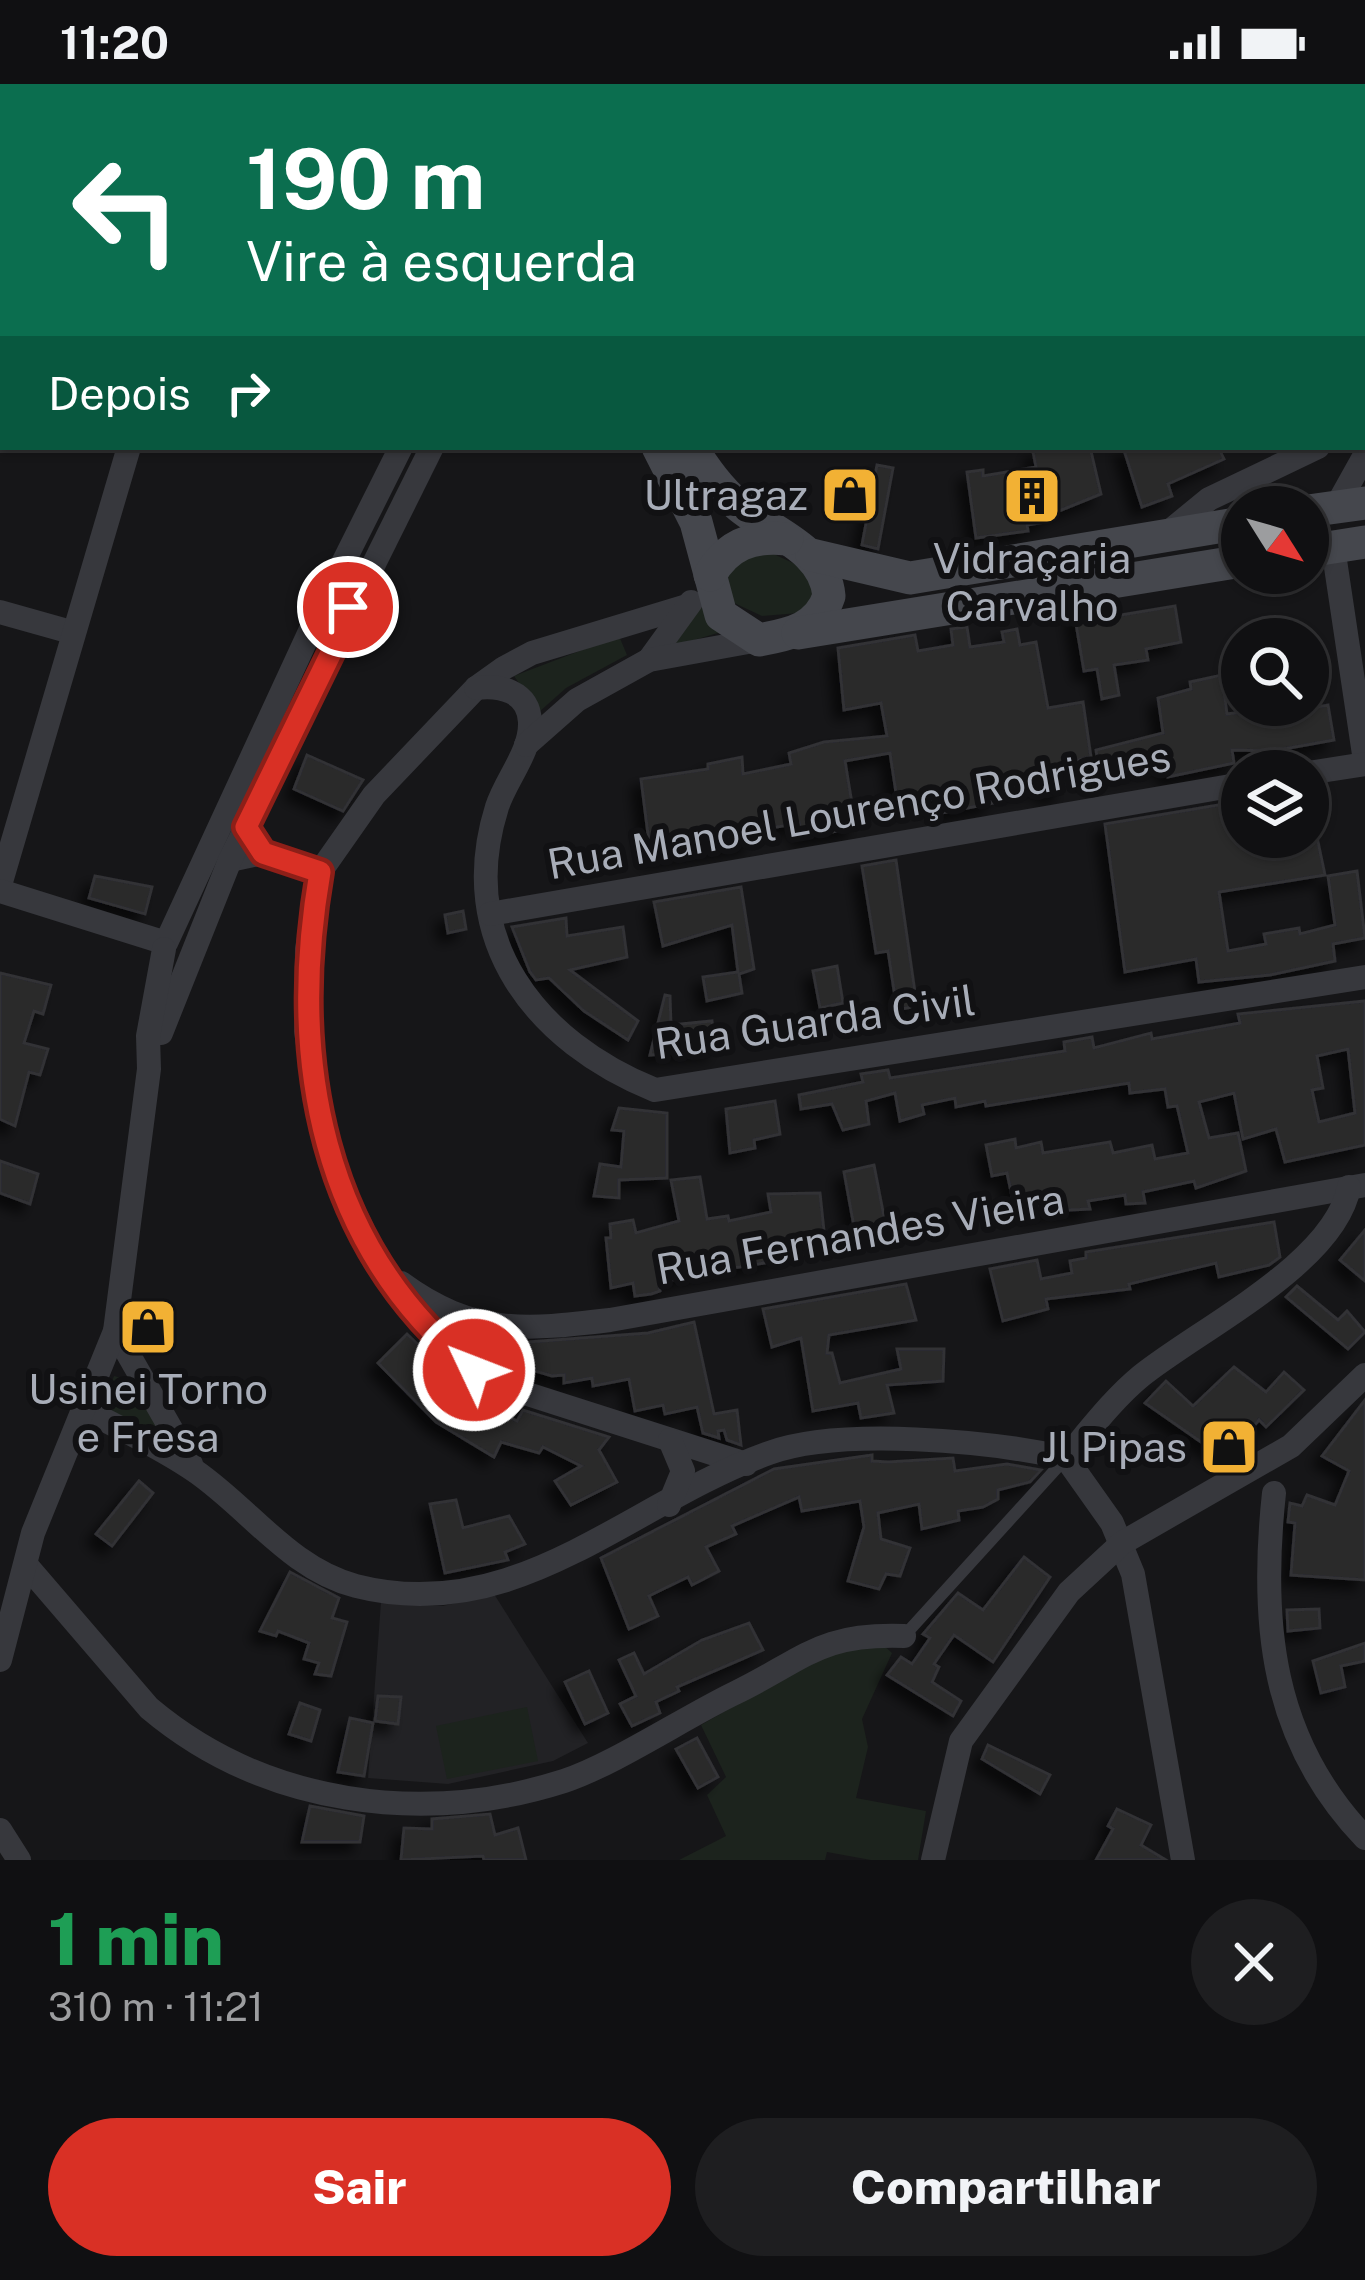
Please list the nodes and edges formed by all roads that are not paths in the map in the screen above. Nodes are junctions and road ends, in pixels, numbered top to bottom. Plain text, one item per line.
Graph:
1 (128, 450) edge
2 (399, 450) edge
3 (431, 450) edge
4 (660, 450) edge
5 (693, 450) edge
6 (1312, 450) edge
7 (1365, 455) edge
8 (1336, 507) edge
9 (1221, 527) edge
10 (1161, 537) junction
11 (1335, 546) edge
12 (799, 547) junction
13 (1221, 565) edge
14 (710, 575) junction
15 (332, 585) junction
16 (357, 598) junction
17 (687, 606) junction
18 (0, 612) edge
19 (71, 632) junction
20 (775, 637) junction
21 (649, 660) junction
22 (476, 688) junction
23 (526, 745) junction
24 (1365, 763) edge
25 (1329, 769) edge
26 (1221, 788) edge
27 (246, 827) junction
28 (263, 853) junction
29 (230, 860) junction
30 (320, 872) junction
31 (0, 888) edge
32 (490, 914) junction
33 (173, 949) junction
34 (1365, 977) edge
35 (1357, 1186) edge
36 (382, 1269) junction
37 (477, 1324) junction
38 (115, 1331) junction
39 (474, 1370) junction
40 (1365, 1375) edge
41 (84, 1409) junction
42 (670, 1440) junction
43 (1291, 1446) junction
44 (1066, 1458) junction
45 (1263, 1463) junction
46 (746, 1464) junction
47 (195, 1471) junction
48 (1274, 1492) junction
49 (669, 1505) junction
50 (1122, 1543) junction
51 (27, 1566) junction
52 (904, 1636) joint
53 (0, 1660) edge
54 (0, 1830) edge
55 (1365, 1838) edge
56 (19, 1860) edge
57 (933, 1860) edge
58 (1183, 1860) edge

1 - 19 street
2 - 15 street
3 - 16 street
4 - 14 main road
5 - 12 main road
6 - 10 street
7 - 8 street
9 - 10 main road
10 - 12 main road
11 - 24 street
12 - 14 main road
12 - 20 main road
13 - 20 main road
14 - 17 street
14 - 20 main road
15 - 16 street
15 - 33 street
16 - 27 street
17 - 21 street
17 - 22 street
18 - 19 street
19 - 31 street
20 - 21 street
21 - 23 street
22 - 23 street
22 - 30 street
23 - 32 street, Rua Guarda Civil
24 - 25 street
26 - 32 street, Rua Manoel Lourenço Rodrigues
27 - 28 street
27 - 29 street
28 - 29 street
28 - 30 street
29 - 33 street
30 - 36 street
31 - 33 street
32 - 34 street, Rua Guarda Civil
33 - 38 street
35 - 37 street, Rua Fernandes Vieira
35 - 44 street
36 - 37 street, Rua Fernandes Vieira
36 - 39 street
37 - 39 street
38 - 41 street
38 - 47 street
39 - 42 street
40 - 43 street
41 - 47 street
41 - 51 street
42 - 46 street
42 - 49 street
43 - 45 street
43 - 48 street
44 - 46 street
44 - 50 street
44 - 52 lane
45 - 48 street
45 - 50 street
46 - 49 street
47 - 49 street
48 - 55 street
50 - 57 street
50 - 58 street
51 - 52 street
51 - 53 street
54 - 56 street

